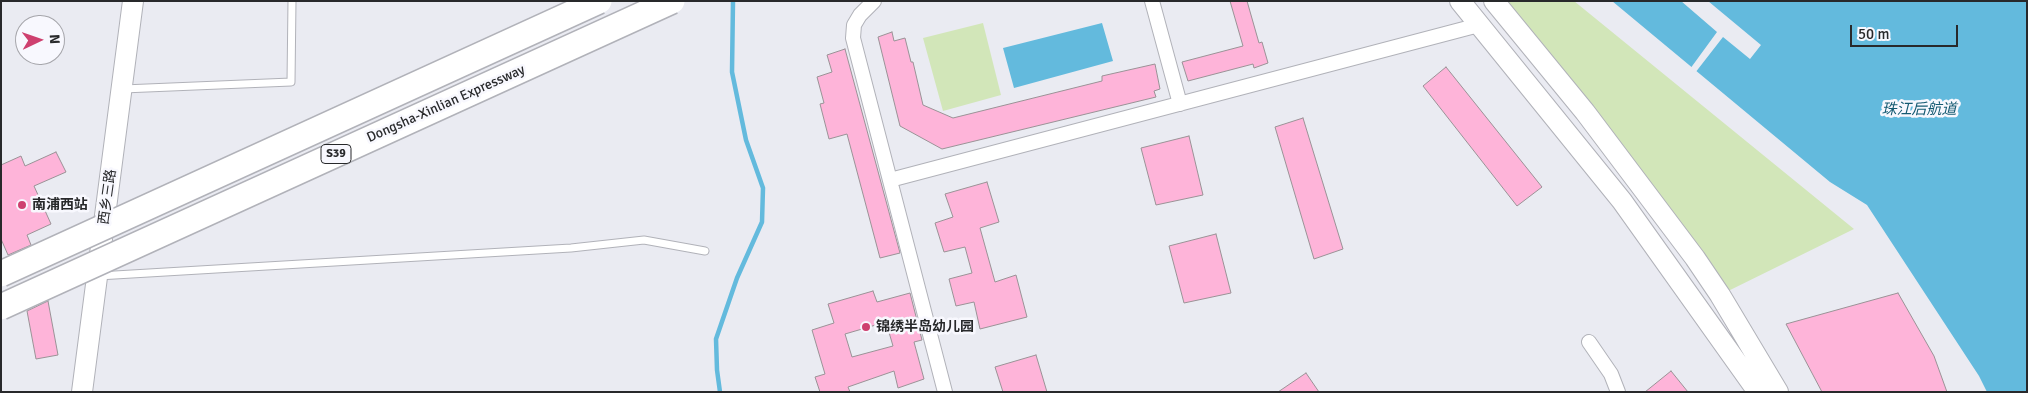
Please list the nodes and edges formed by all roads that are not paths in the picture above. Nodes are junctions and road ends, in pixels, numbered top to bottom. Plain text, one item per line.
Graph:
1 (133, 1) edge
2 (292, 1) edge
3 (598, 1) edge
4 (672, 1) edge
5 (874, 1) edge
6 (1152, 1) edge
7 (1460, 1) edge
8 (1494, 1) edge
9 (1479, 25) junction
10 (123, 89) junction
11 (1180, 104) junction
12 (890, 180) junction
13 (705, 251) dead end
14 (1, 274) edge
15 (98, 276) junction
16 (1, 307) edge
17 (1589, 342) dead end
18 (82, 392) edge
19 (945, 392) edge
20 (1618, 392) edge
21 (1758, 392) edge
22 (1778, 392) edge

1 - 10 street, 西乡三路
2 - 10 lane
3 - 14 highway, S39, bridge
4 - 16 highway, Dongsha-Xinlian Expressway / S39, bridge
5 - 12 street
6 - 11 street
7 - 9 street
8 - 22 street
9 - 11 street
9 - 21 street
10 - 15 street, 西乡三路
11 - 12 street
12 - 19 street
13 - 15 lane
15 - 18 street, 西乡三路
17 - 20 street

